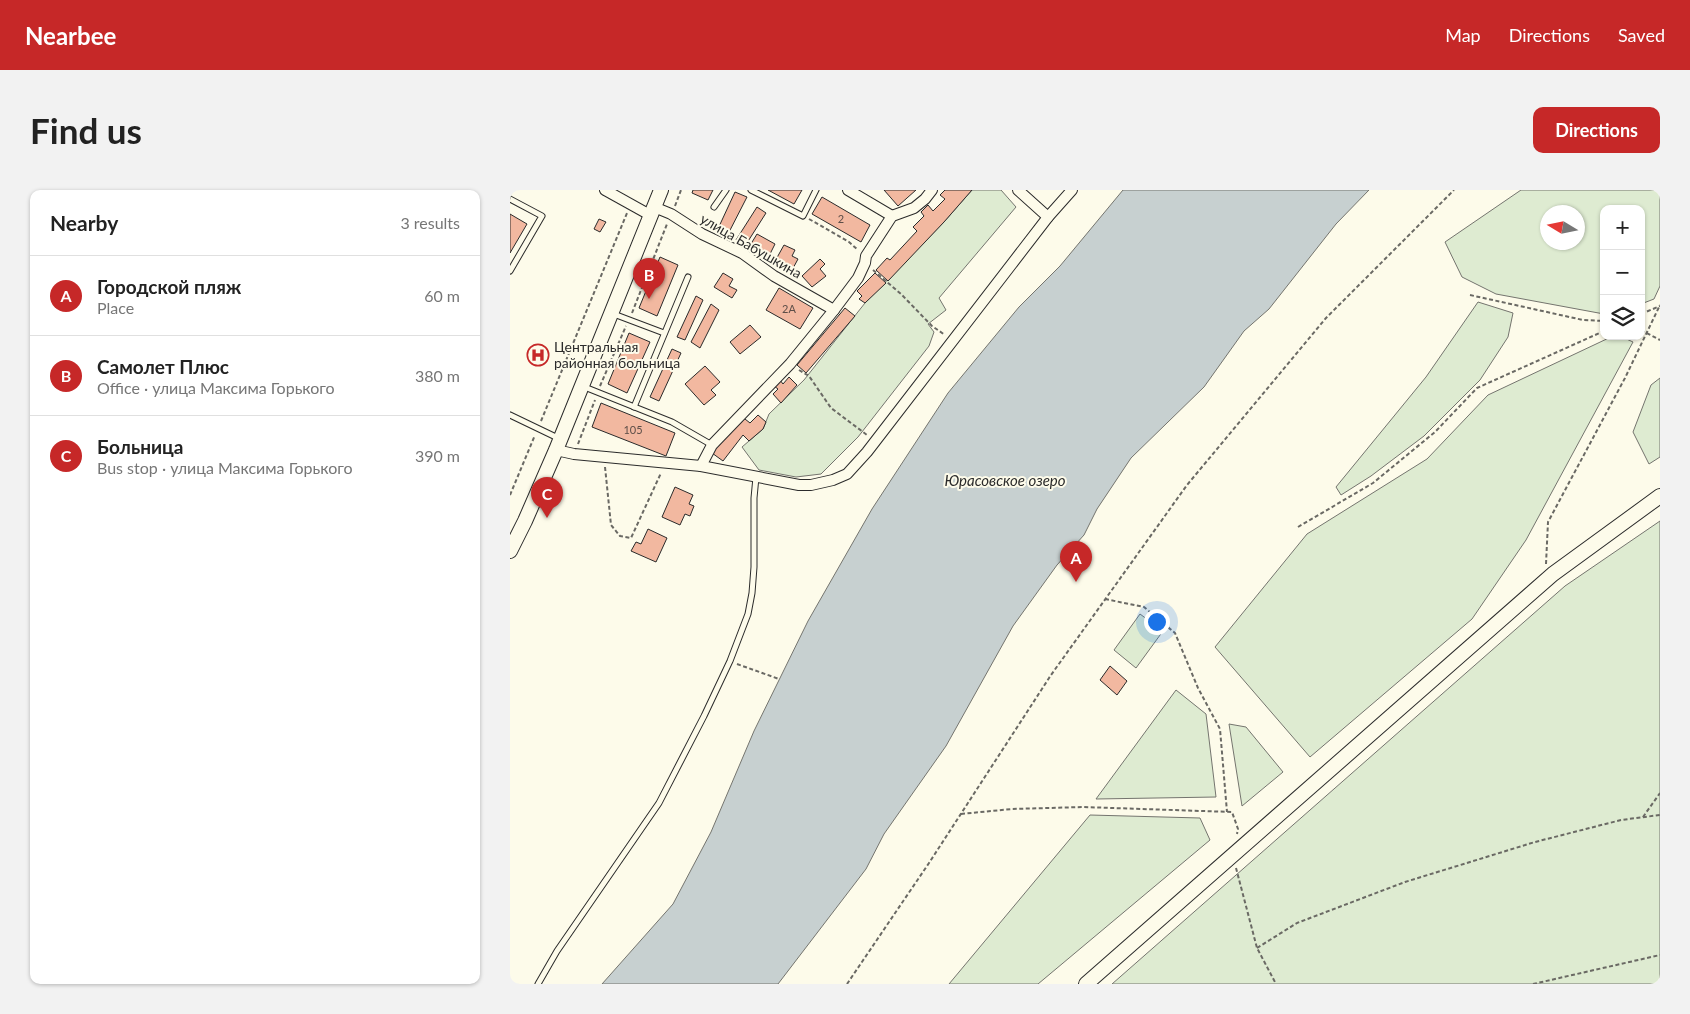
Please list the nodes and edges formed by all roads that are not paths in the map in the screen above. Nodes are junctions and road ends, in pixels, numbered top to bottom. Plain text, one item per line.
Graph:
1 (605, 190) edge
2 (661, 190) edge
3 (726, 190) edge
4 (751, 190) edge
5 (816, 190) edge
6 (848, 190) edge
7 (932, 190) edge
8 (1018, 190) edge
9 (1072, 190) edge
10 (510, 199) edge
11 (714, 206) dead end
12 (652, 211) junction
13 (892, 216) junction
14 (1048, 217) junction
15 (510, 271) edge
16 (688, 277) dead end
17 (834, 310) junction
18 (611, 313) junction
19 (664, 333) junction
20 (582, 386) junction
21 (634, 406) junction
22 (510, 415) edge
23 (558, 445) junction
24 (712, 445) junction
25 (701, 466) junction
26 (756, 476) junction
27 (1660, 496) edge
28 (510, 551) edge
29 (538, 984) edge
30 (1086, 984) edge

1 - 12 street, улица Бабушкина
2 - 12 main road
3 - 11 lane
4 - 5 lane
6 - 13 street
7 - 13 street
8 - 14 street
9 - 14 street
10 - 15 lane
12 - 17 street, улица Бабушкина
12 - 18 main road
13 - 17 street
14 - 26 street
16 - 19 lane
17 - 24 street
18 - 19 lane
18 - 20 main road
19 - 21 lane
20 - 21 lane
20 - 23 main road
21 - 24 lane
22 - 23 lane
23 - 25 street
23 - 28 main road
24 - 25 street
25 - 26 street
26 - 29 lane
27 - 30 main road

